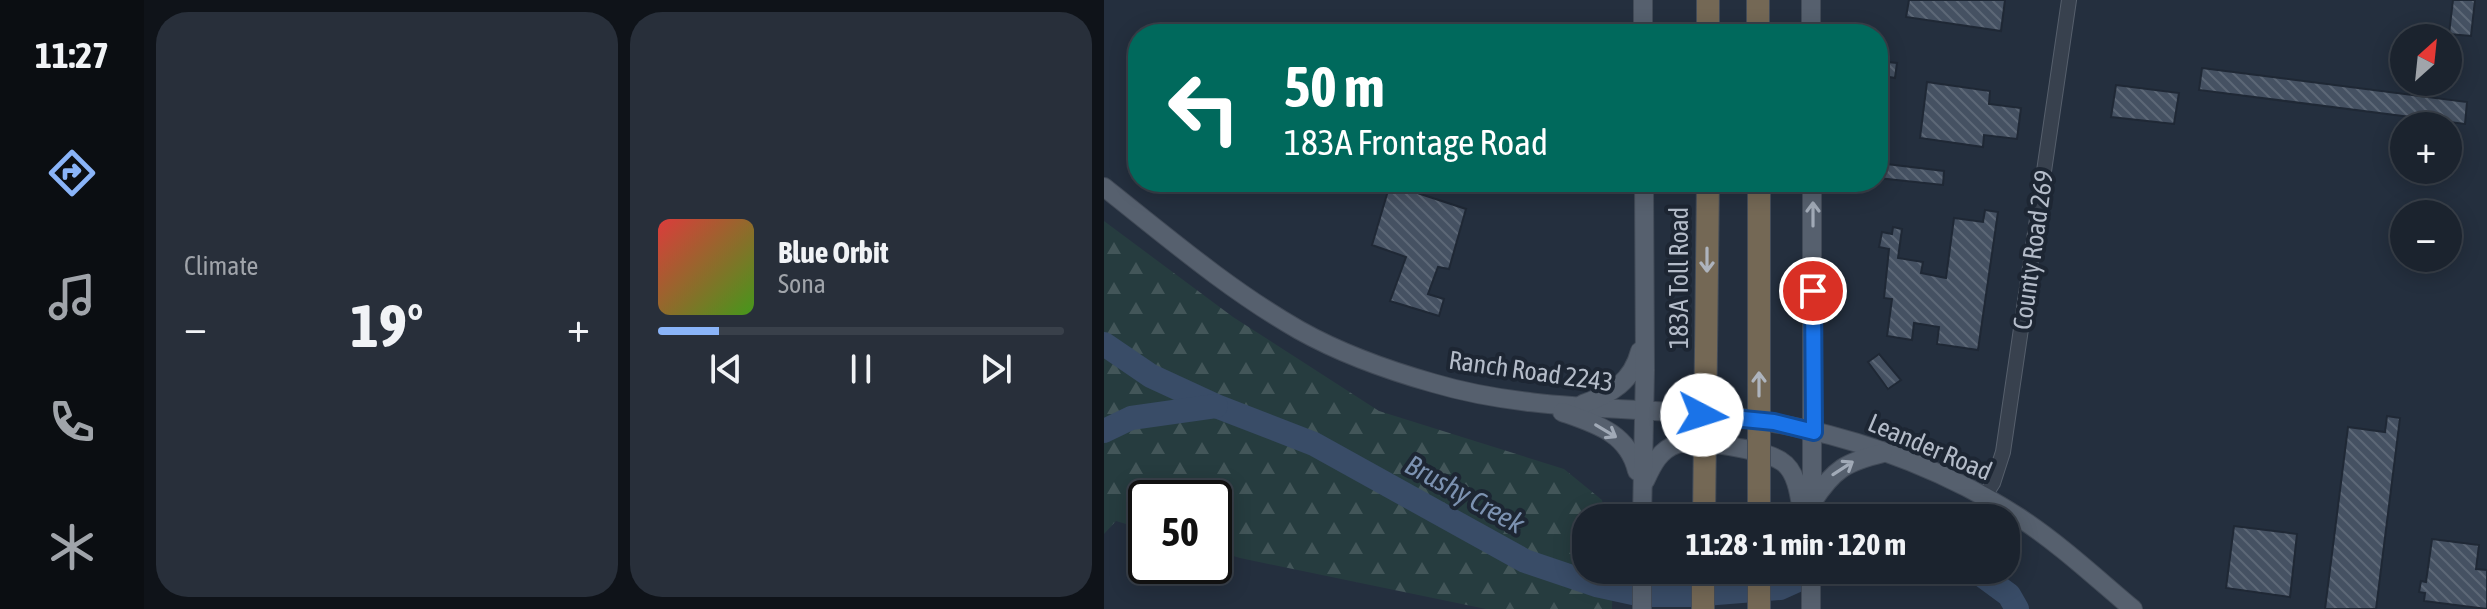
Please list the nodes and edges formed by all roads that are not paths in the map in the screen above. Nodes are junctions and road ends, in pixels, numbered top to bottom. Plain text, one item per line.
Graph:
1 (1643, 0) edge
2 (1708, 0) edge
3 (1758, 0) edge
4 (1811, 0) edge
5 (2069, 0) edge
6 (1643, 24) edge
7 (1708, 24) edge
8 (1758, 24) edge
9 (1811, 24) edge
10 (1104, 187) edge
11 (1644, 192) edge
12 (1708, 192) edge
13 (1759, 192) edge
14 (1812, 192) edge
15 (1645, 325) junction
16 (1539, 403) junction
17 (1577, 406) junction
18 (1644, 410) junction
19 (1814, 432) junction
20 (1885, 452) junction
21 (1642, 490) junction
22 (1984, 497) junction
23 (1642, 504) edge
24 (1704, 504) edge
25 (1759, 504) edge
26 (1805, 504) edge
27 (1808, 504) edge
28 (1812, 504) edge
29 (1642, 584) edge
30 (1703, 584) edge
31 (1759, 584) edge
32 (1811, 584) edge
33 (1642, 609) edge
34 (1703, 609) edge
35 (1759, 609) edge
36 (1811, 609) edge
37 (2133, 609) edge

1 - 6 main road
2 - 7 highway
3 - 8 highway
4 - 9 main road
5 - 22 street, County Road 269
10 - 16 main road, Ranch Road 2243
11 - 15 main road
12 -> 24 highway, 183A Toll Road, bridge
25 -> 13 highway, bridge
19 -> 14 main road
15 - 17 main road
15 - 18 main road
16 - 17 main road, Ranch Road 2243
16 -> 21 main road
17 - 18 main road, Ranch Road 2243
18 - 19 main road, Ranch Road 2243
18 - 21 main road
19 - 20 main road, Leander Road
19 - 27 main road
20 - 22 main road, Leander Road
28 -> 20 main road
21 - 23 main road
21 - 26 main road
22 - 37 main road, Leander Road
29 - 33 main road
30 - 34 highway
31 - 35 highway
32 - 36 main road

